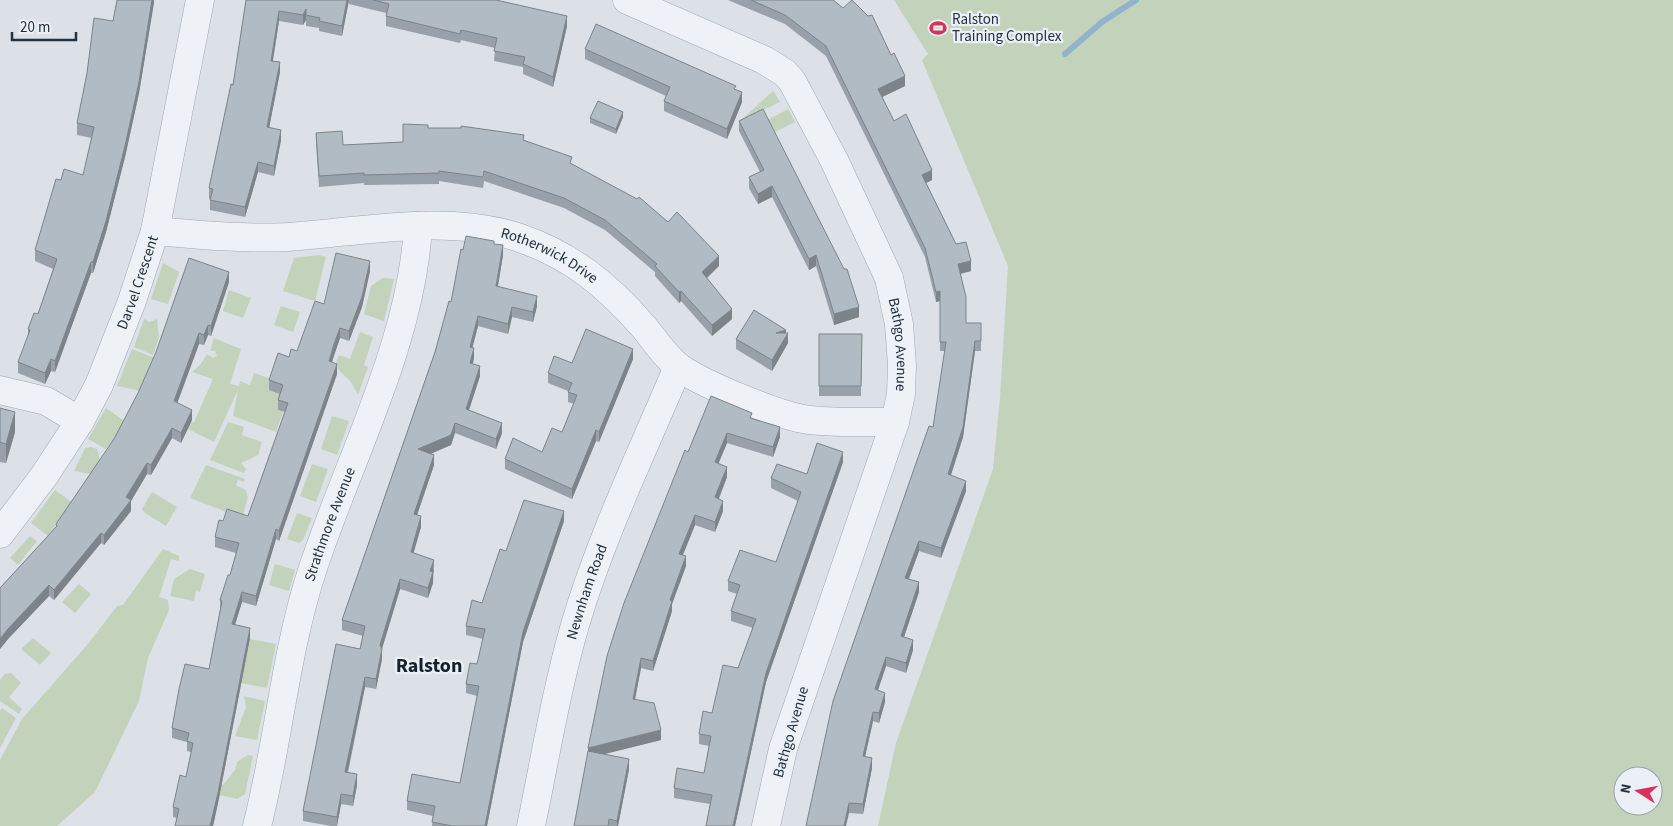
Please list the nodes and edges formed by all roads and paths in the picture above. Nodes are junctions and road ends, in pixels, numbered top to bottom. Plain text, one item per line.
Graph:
1 (200, 0) edge
2 (627, 0) edge
3 (418, 226) junction
4 (155, 231) junction
5 (678, 367) junction
6 (0, 390) edge
7 (80, 421) junction
8 (895, 422) junction
9 (0, 534) edge
10 (257, 826) edge
11 (531, 826) edge
12 (766, 826) edge

1 - 4 street, Darvel Crescent
2 - 8 street, Bathgo Avenue
3 - 4 street, Rotherwick Drive
3 - 5 street, Rotherwick Drive
3 - 10 street, Strathmore Avenue
4 - 7 street, Darvel Crescent
5 - 8 street, Rotherwick Drive
5 - 11 street, Newnham Road
6 - 7 street
7 - 9 street, Darvel Crescent
8 - 12 street, Bathgo Avenue

